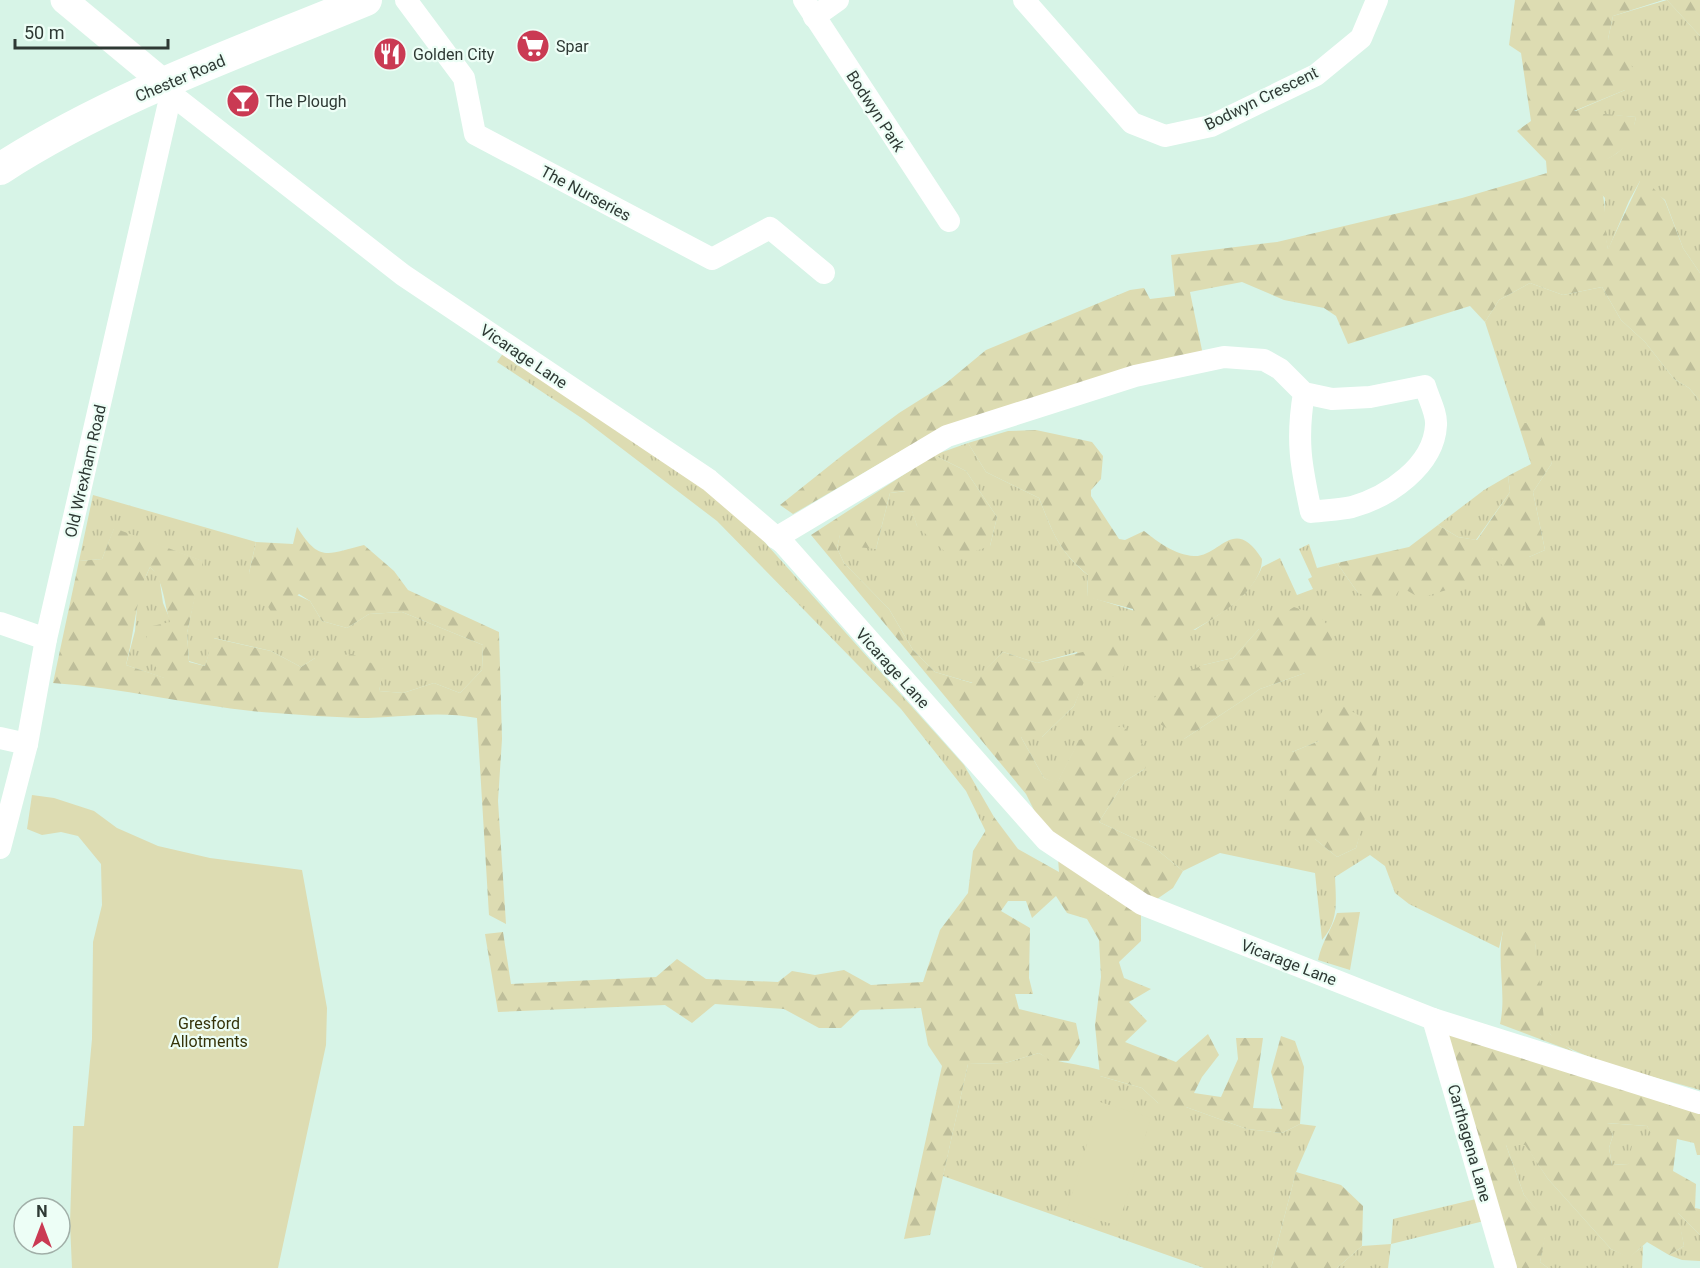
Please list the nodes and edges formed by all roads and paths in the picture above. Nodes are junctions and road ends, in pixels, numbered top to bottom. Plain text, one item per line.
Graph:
1 (64, 0) edge
2 (366, 0) edge
3 (406, 0) edge
4 (838, 0) edge
5 (1024, 0) edge
6 (1377, 0) edge
7 (809, 8) edge
8 (168, 88) junction
9 (0, 169) edge
10 (949, 221) dead end
11 (824, 273) dead end
12 (1304, 393) junction
13 (776, 538) junction
14 (0, 622) edge
15 (46, 639) junction
16 (0, 738) edge
17 (27, 744) junction
18 (0, 848) edge
19 (1433, 1019) junction
20 (1700, 1103) edge
21 (1506, 1268) edge

1 - 8 street
2 - 8 main road, Chester Road
3 - 11 street, The Nurseries
4 - 7 street
5 - 6 street, Bodwyn Crescent
7 - 10 street, Bodwyn Park
8 - 9 main road, Chester Road
8 - 13 street, Vicarage Lane
8 - 15 street, Old Wrexham Road
12 - 12 street
12 - 13 street
13 - 19 street, Vicarage Lane
14 - 15 street
15 - 17 street, Old Wrexham Road
16 - 17 street
17 - 18 street, Old Wrexham Road
19 - 20 street, Vicarage Lane
19 - 21 street, Carthagena Lane

